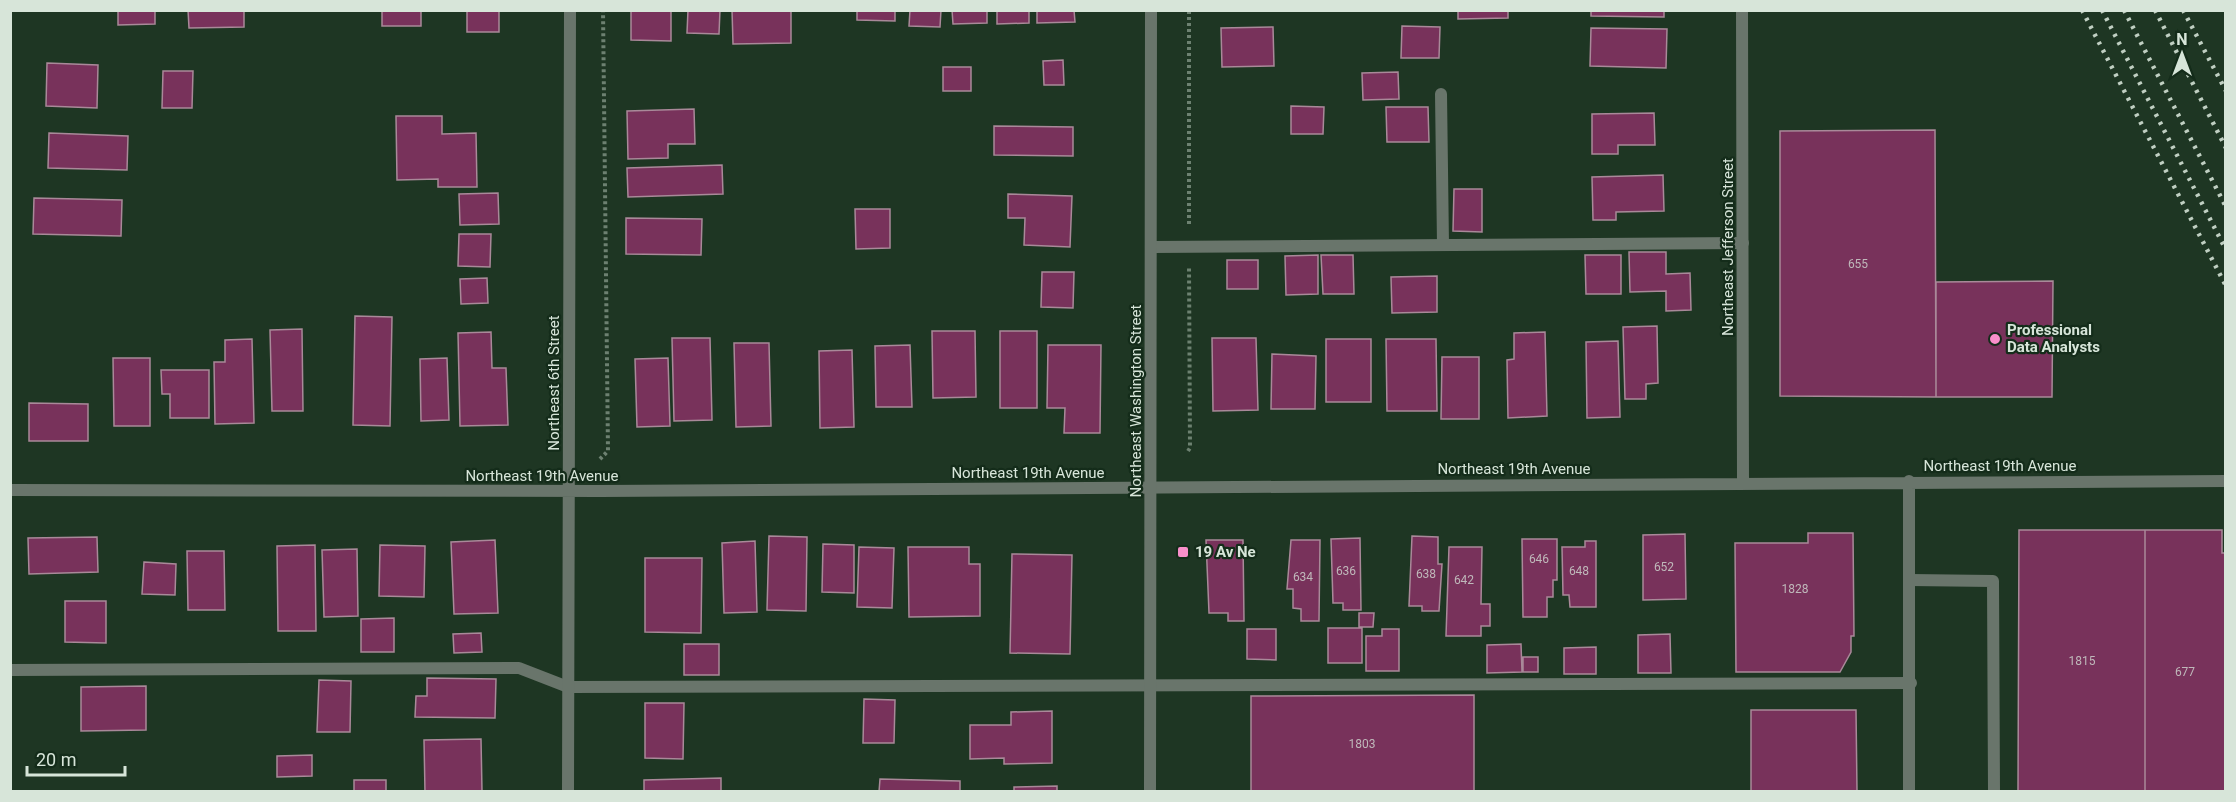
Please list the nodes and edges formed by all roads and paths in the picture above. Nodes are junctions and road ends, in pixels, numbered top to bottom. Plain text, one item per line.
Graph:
1 (570, 10) edge
2 (603, 10) edge
3 (1151, 10) edge
4 (1742, 10) edge
5 (1441, 94) dead end
6 (1743, 243) junction
7 (1443, 244) junction
8 (1152, 247) junction
9 (600, 459) dead end
10 (1909, 481) junction
11 (2226, 481) edge
12 (1743, 483) junction
13 (1152, 487) junction
14 (10, 490) edge
15 (568, 491) junction
16 (1910, 580) junction
17 (10, 670) edge
18 (1911, 683) junction
19 (568, 687) junction
20 (1151, 687) junction
21 (568, 792) edge
22 (1150, 792) edge
23 (1909, 792) edge
24 (1994, 792) edge

1 - 15 street, Northeast 6th Street
2 - 9 path
3 - 8 street, Northeast Washington Street
4 - 6 street, Northeast Jefferson Street
5 - 7 street
6 - 7 street
6 - 12 street, Northeast Jefferson Street
7 - 8 street
8 - 13 street, Northeast Washington Street
10 - 11 street, Northeast 19th Avenue
10 - 12 street, Northeast 19th Avenue
10 - 16 street
12 - 13 street, Northeast 19th Avenue
13 - 15 street, Northeast 19th Avenue
13 - 20 street, Northeast Washington Street
14 - 15 street, Northeast 19th Avenue
15 - 19 street, Northeast 6th Street
16 - 18 street
16 - 24 street
17 - 19 street
18 - 20 street
18 - 23 street
19 - 20 street
19 - 21 street, Northeast 6th Street
20 - 22 street, Northeast Washington Street

